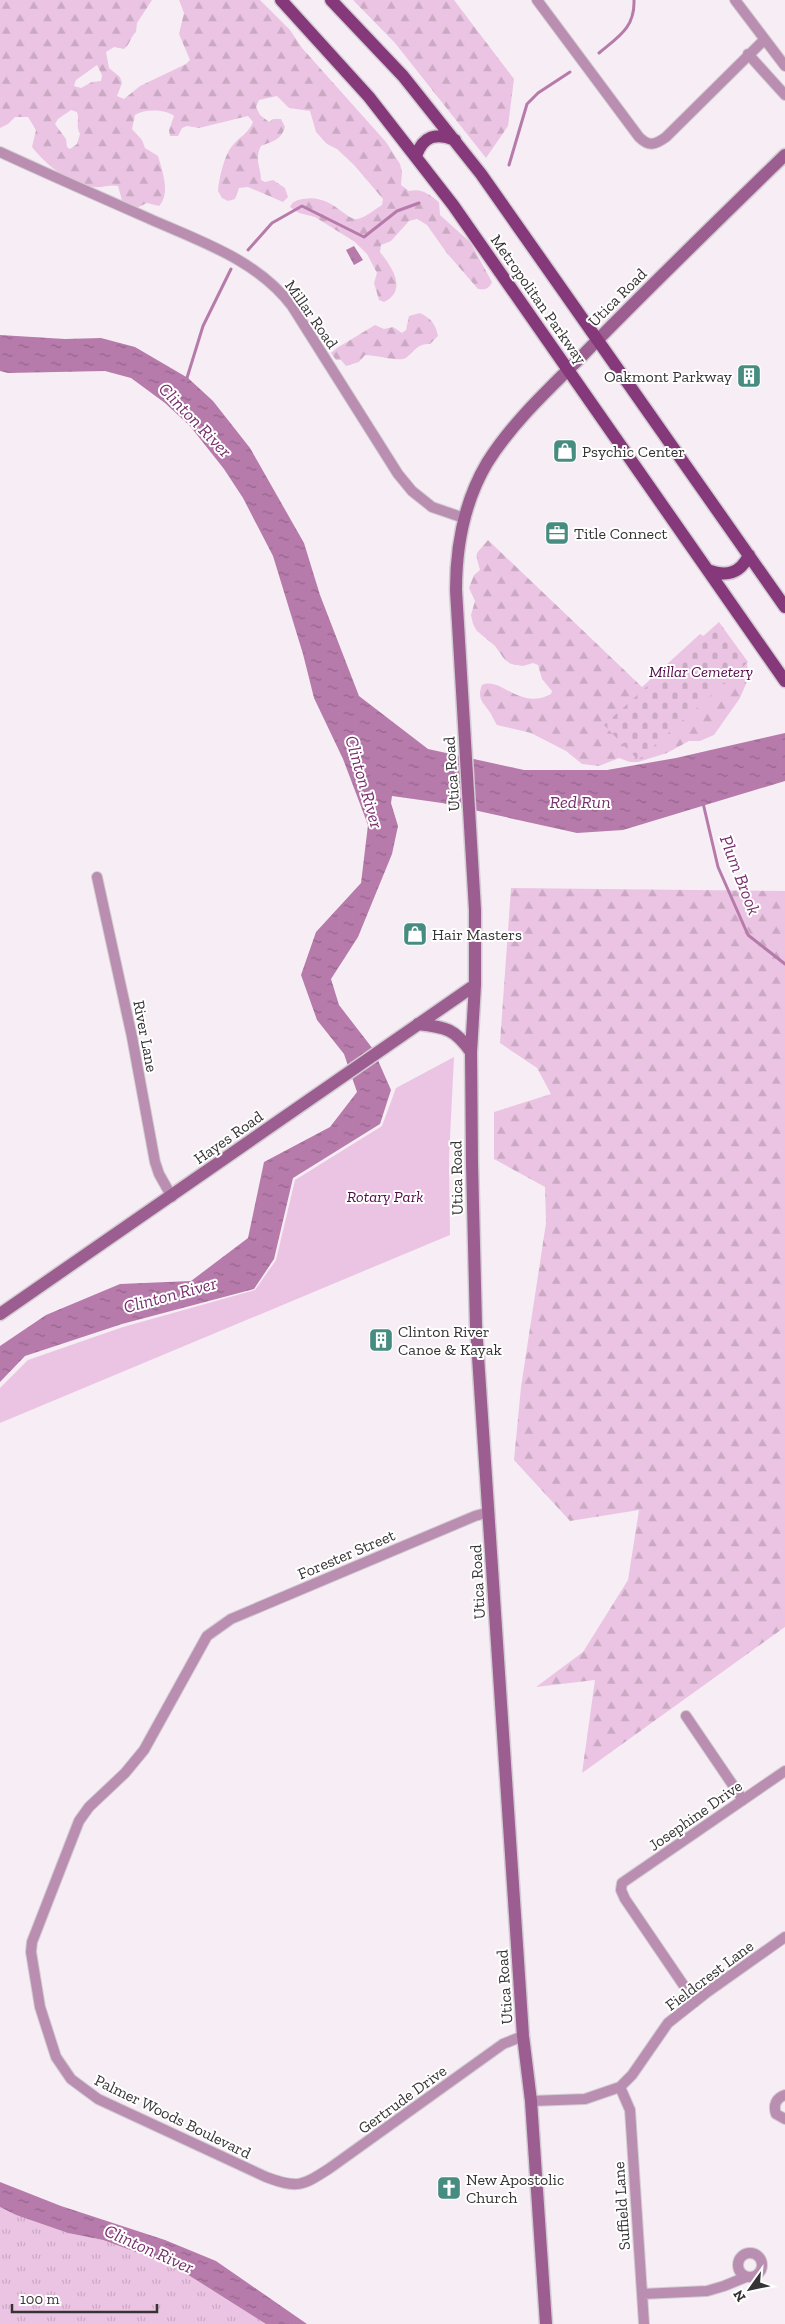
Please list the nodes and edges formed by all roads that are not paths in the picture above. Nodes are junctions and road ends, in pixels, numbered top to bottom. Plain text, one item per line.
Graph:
1 (281, 0) edge
2 (331, 0) edge
3 (536, 0) edge
4 (735, 0) edge
5 (764, 40) junction
6 (748, 54) junction
7 (785, 66) edge
8 (785, 95) edge
9 (455, 140) junction
10 (0, 152) edge
11 (785, 155) edge
12 (416, 156) junction
13 (598, 340) junction
14 (568, 370) junction
15 (464, 518) junction
16 (749, 555) junction
17 (708, 570) junction
18 (785, 607) edge
19 (785, 681) edge
20 (97, 878) dead end
21 (475, 986) junction
22 (418, 1024) junction
23 (472, 1052) junction
24 (172, 1197) junction
25 (0, 1314) edge
26 (489, 1512) junction
27 (216, 1628) joint
28 (686, 1716) dead end
29 (785, 1771) edge
30 (743, 1800) junction
31 (785, 1938) edge
32 (695, 2002) junction
33 (524, 2036) junction
34 (620, 2087) junction
35 (785, 2095) edge
36 (531, 2101) junction
37 (785, 2119) edge
38 (296, 2185) joint
39 (738, 2268) junction
40 (746, 2277) junction
41 (732, 2281) junction
42 (642, 2294) junction
43 (546, 2324) edge
44 (644, 2324) edge

1 - 12 main road, Metropolitan Parkway
2 - 9 main road, Metropolitan Parkway
3 - 6 street
4 - 5 street
5 - 6 street
5 - 7 street
6 - 8 street
9 - 12 main road
9 - 13 main road, Metropolitan Parkway
10 - 15 street, Millar Road
11 - 13 street, Utica Road
12 - 14 main road, Metropolitan Parkway
13 - 14 street, Utica Road
13 - 16 main road, Metropolitan Parkway
14 - 15 street, Utica Road
14 - 17 main road, Metropolitan Parkway
15 - 21 street, Utica Road
16 - 17 main road
16 - 18 main road, Metropolitan Parkway
17 - 19 main road, Metropolitan Parkway
20 - 24 street, River Lane
21 - 22 street, Hayes Road
21 - 23 street, Utica Road
22 - 23 street
22 - 24 street, Hayes Road
23 - 26 street, Utica Road
24 - 25 street, Hayes Road
26 - 27 street, Forester Street
26 - 33 street, Utica Road
27 - 38 street, Palmer Woods Boulevard
28 - 30 street
29 - 30 street, Josephine Drive
30 - 32 street, Josephine Drive
31 - 32 street, Fieldcrest Lane
32 - 34 street, Fieldcrest Lane
33 - 36 street, Utica Road
33 - 38 street, Gertrude Drive
34 - 36 street, Fieldcrest Lane
34 - 42 street, Suffield Lane
35 - 37 street
36 - 43 street, Utica Road
39 - 40 street
39 - 40 street
39 - 41 street
40 - 41 street
41 - 42 street
42 - 44 street, Suffield Lane

